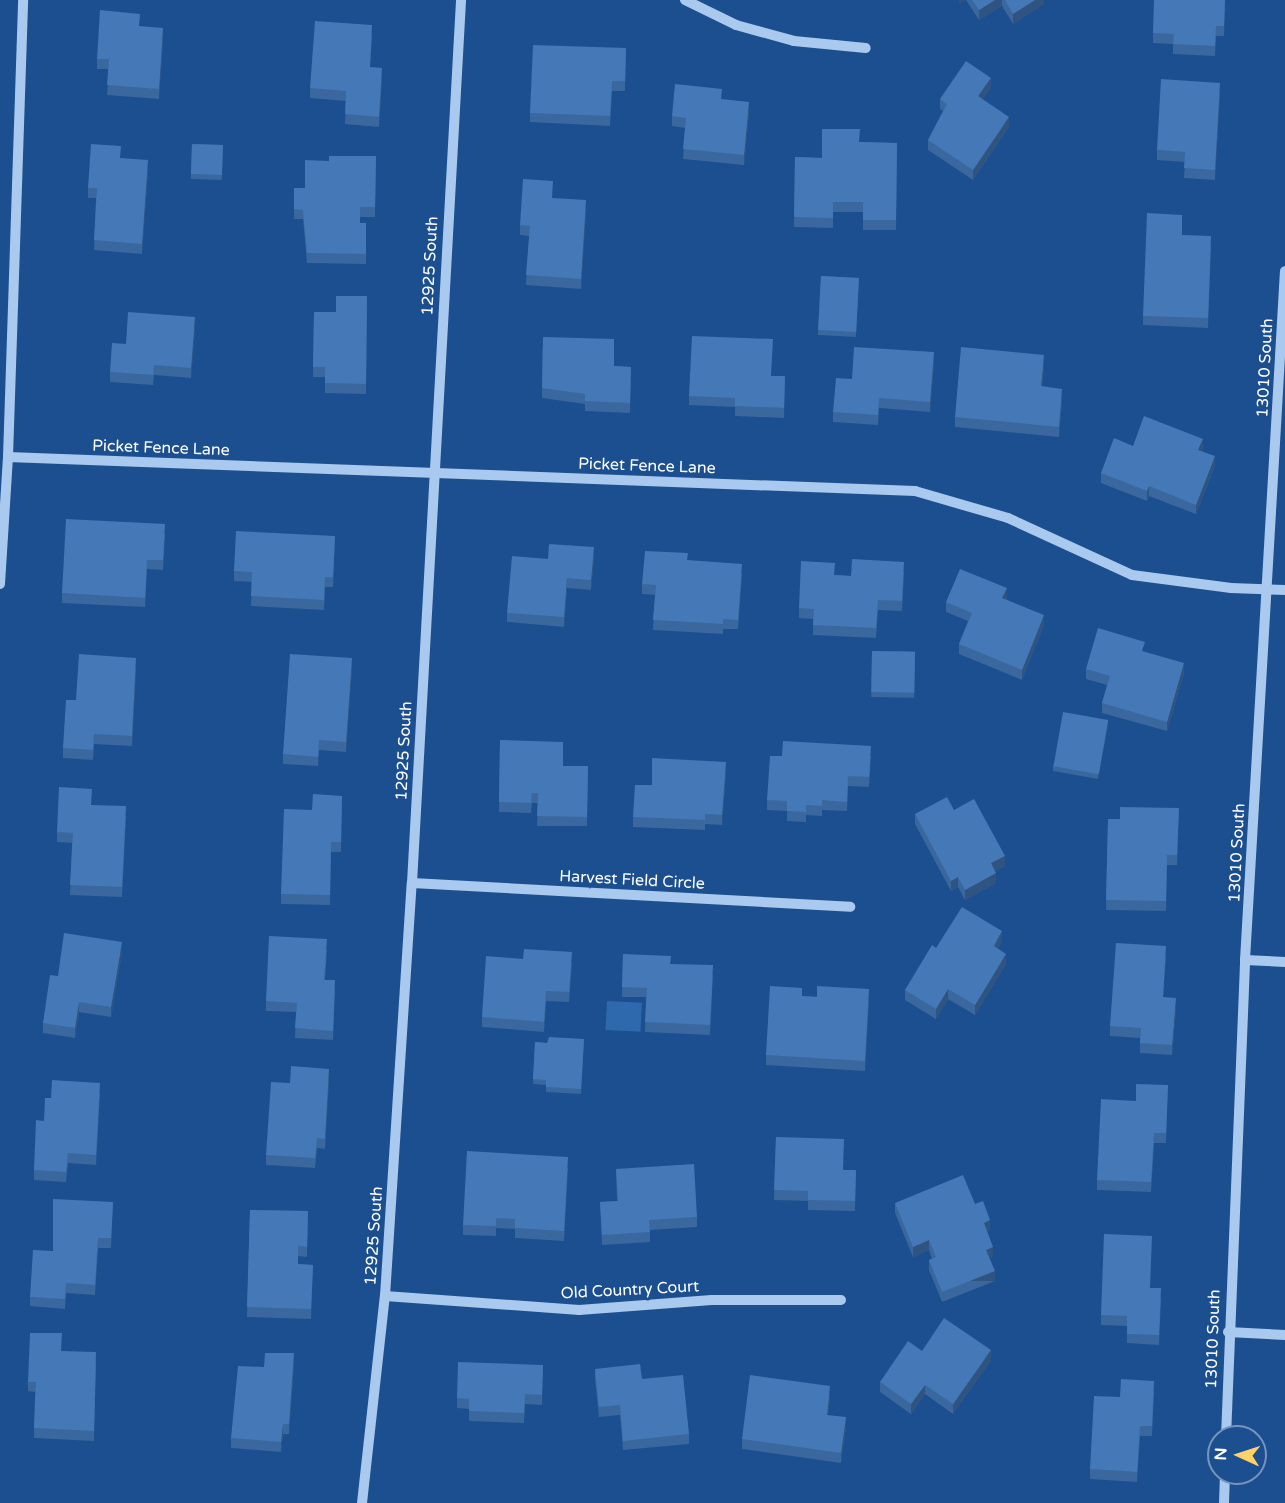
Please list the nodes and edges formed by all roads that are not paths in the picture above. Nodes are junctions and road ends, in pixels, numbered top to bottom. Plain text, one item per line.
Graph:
1 (23, 0) edge
2 (461, 0) edge
3 (685, 0) edge
4 (866, 48) dead end
5 (1285, 271) edge
6 (8, 457) junction
7 (432, 474) junction
8 (0, 584) edge
9 (1267, 589) junction
10 (1285, 590) edge
11 (412, 883) junction
12 (850, 907) dead end
13 (1245, 960) junction
14 (1285, 962) edge
15 (385, 1296) junction
16 (841, 1300) dead end
17 (1228, 1332) junction
18 (1285, 1335) edge
19 (1226, 1425) edge
20 (1225, 1485) edge
21 (362, 1503) edge
22 (1224, 1503) edge

1 - 6 street
2 - 7 street, 12925 South
3 - 4 street
5 - 9 street, 13010 South
6 - 7 street, Picket Fence Lane
6 - 8 street
7 - 9 street, Picket Fence Lane
7 - 11 street, 12925 South
9 - 10 street, Picket Fence Lane
9 - 13 street, 13010 South
11 - 12 street, Harvest Field Circle
11 - 15 street, 12925 South
13 - 14 street
13 - 17 street, 13010 South
15 - 16 street, Old Country Court
15 - 21 street, 12925 South
17 - 18 street
17 - 19 street, 13010 South
20 - 22 street

